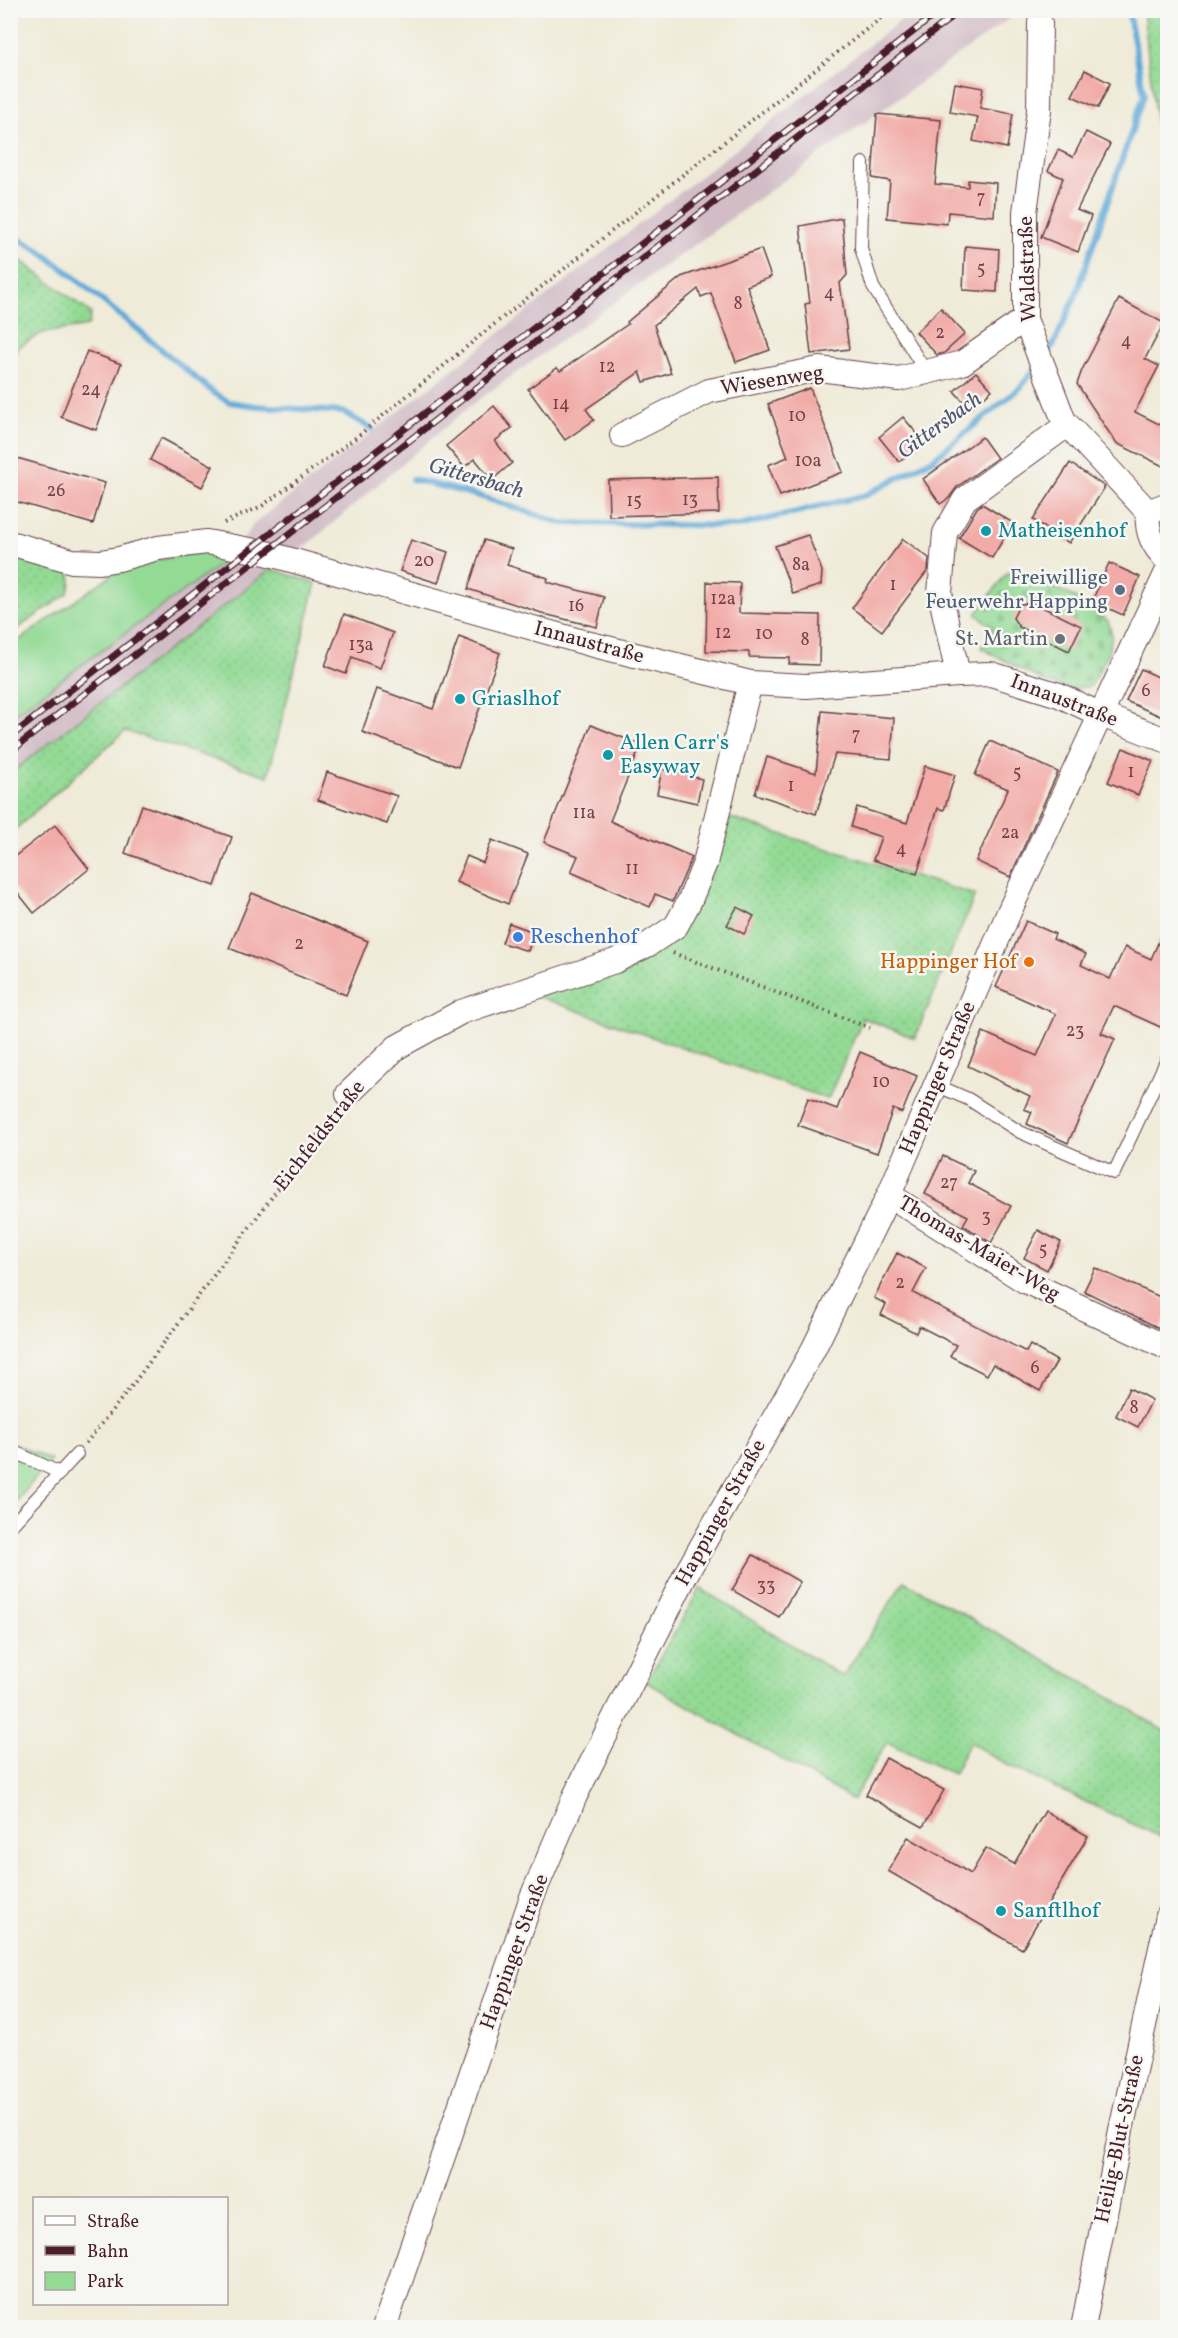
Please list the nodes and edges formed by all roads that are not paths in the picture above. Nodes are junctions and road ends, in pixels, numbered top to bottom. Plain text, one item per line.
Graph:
1 (1040, 23) dead end
2 (863, 163) dead end
3 (1024, 319) junction
4 (926, 372) junction
5 (1067, 425) junction
6 (622, 435) dead end
7 (1158, 508) edge
8 (10, 543) edge
9 (1167, 561) edge
10 (1167, 570) edge
11 (958, 675) junction
12 (750, 683) junction
13 (1099, 714) junction
14 (1167, 741) edge
15 (1167, 1057) edge
16 (936, 1085) junction
17 (348, 1094) road end
18 (889, 1196) junction
19 (1167, 1348) edge
20 (10, 1450) edge
21 (77, 1454) road end
22 (60, 1473) junction
23 (10, 1527) edge
24 (1167, 1916) edge
25 (384, 2328) edge
26 (1083, 2328) edge

1 - 3 street, Waldstraße
2 - 4 lane
3 - 4 street, Wiesenweg
3 - 5 street, Waldstraße
4 - 6 street, Wiesenweg
5 - 7 street, Waldstraße
5 - 11 street
7 - 9 street
8 - 12 street, Innaustraße
10 - 13 street, Happinger Straße
11 - 12 street, Innaustraße
11 - 13 street, Innaustraße
12 - 17 street, Eichfeldstraße
13 - 14 street, Innaustraße
13 - 16 street, Happinger Straße
15 - 16 lane
16 - 18 street, Happinger Straße
18 - 19 street, Thomas-Maier-Weg
18 - 25 street, Happinger Straße
20 - 22 lane
21 - 22 lane
22 - 23 lane
24 - 26 street, Heilig-Blut-Straße

